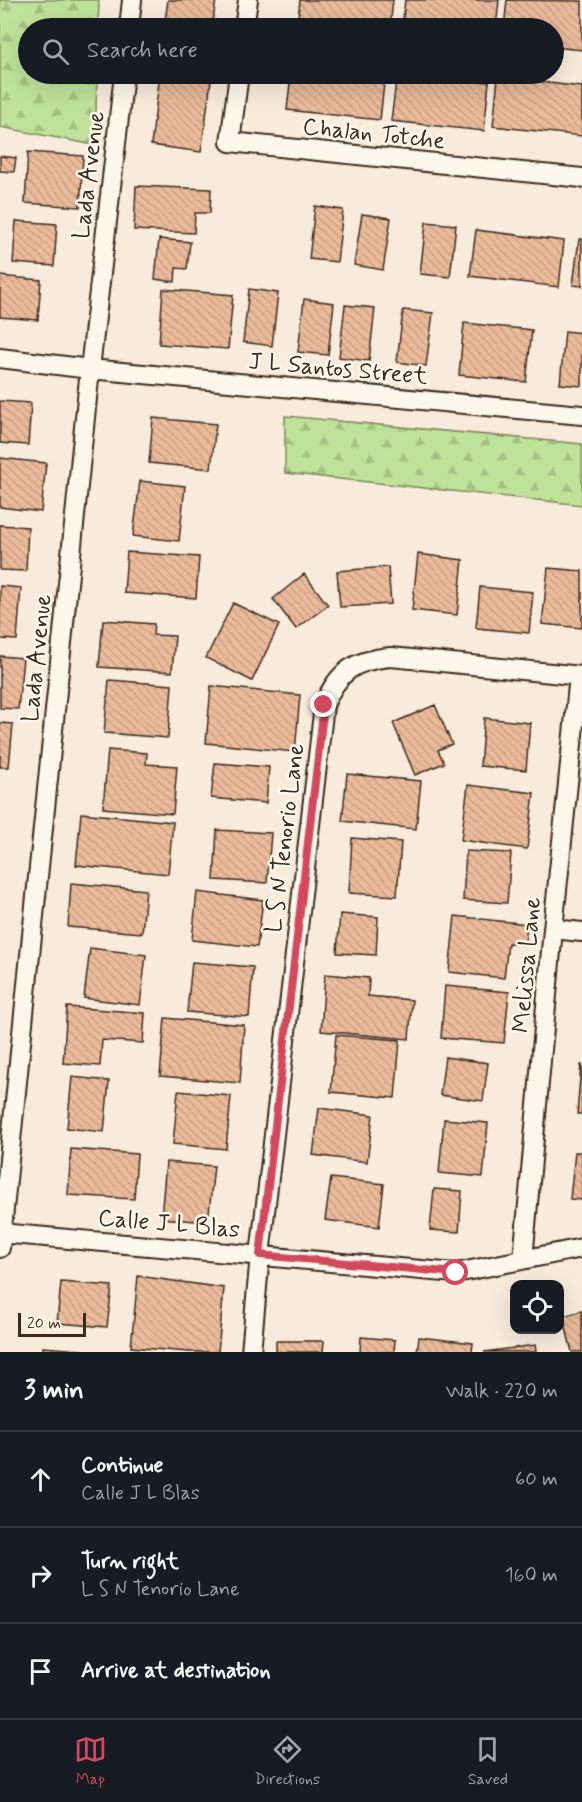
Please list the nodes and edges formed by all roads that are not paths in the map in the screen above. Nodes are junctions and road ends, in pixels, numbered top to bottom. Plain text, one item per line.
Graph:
1 (132, 0) edge
2 (248, 0) edge
3 (130, 18) edge
4 (245, 18) edge
5 (123, 84) edge
6 (238, 84) edge
7 (582, 178) edge
8 (0, 358) edge
9 (90, 369) junction
10 (582, 414) edge
11 (581, 676) edge
12 (553, 929) junction
13 (582, 932) edge
14 (1, 1238) edge
15 (582, 1248) edge
16 (260, 1255) junction
17 (523, 1259) junction
18 (251, 1352) edge

1 - 3 street
2 - 4 street
5 - 9 street, Lada Avenue
6 - 7 street, Chalan Totche
8 - 9 street, J L Santos Street
9 - 10 street, J L Santos Street
9 - 14 street, Lada Avenue
11 - 12 street, Melissa Lane
11 - 16 street, L S N Tenorio Lane
12 - 13 street
12 - 17 street, Melissa Lane
14 - 16 street, Calle J L Blas
15 - 17 street, Calle J L Blas
16 - 17 street, Calle J L Blas
16 - 18 street, L S N Tenorio Lane

